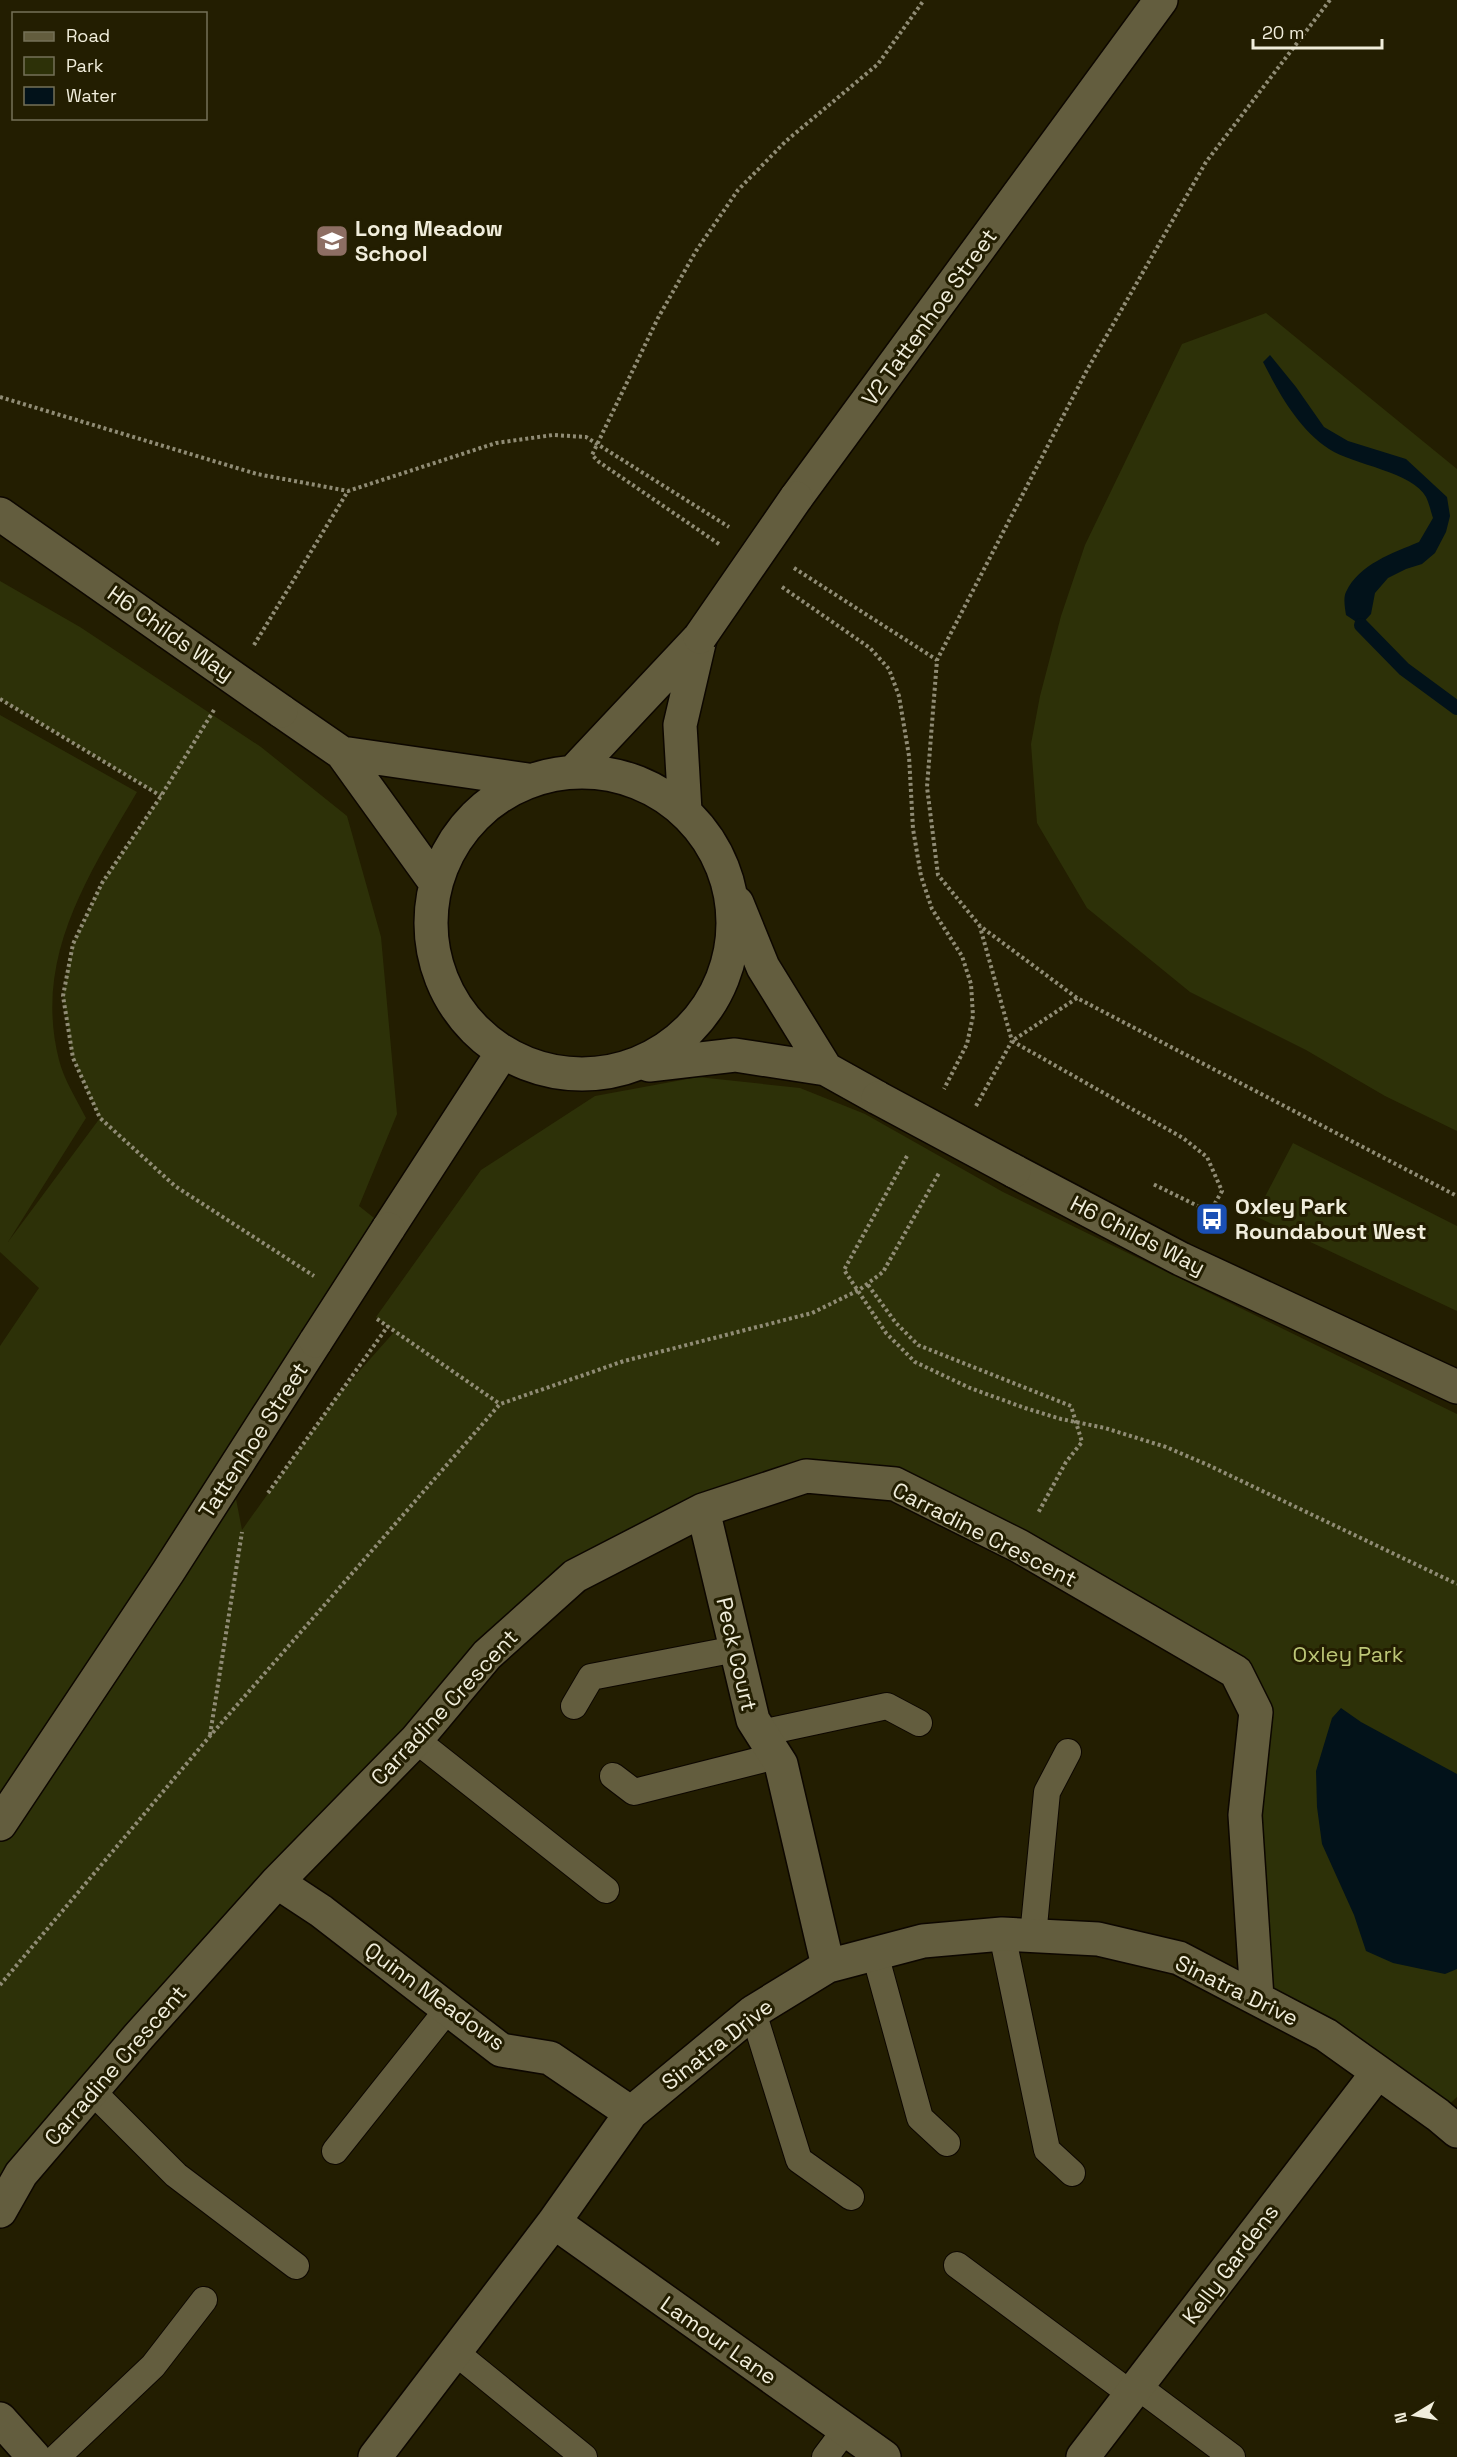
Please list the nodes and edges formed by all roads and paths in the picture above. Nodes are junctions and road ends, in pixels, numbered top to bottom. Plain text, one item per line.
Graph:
1 (924, 0) edge
2 (1161, 0) edge
3 (1330, 0) edge
4 (0, 397) edge
5 (598, 443) junction
6 (348, 491) junction
7 (0, 514) edge
8 (738, 532) dead end
9 (723, 546) dead end
10 (788, 564) dead end
11 (772, 580) dead end
12 (700, 638) junction
13 (248, 654) dead end
14 (938, 660) junction
15 (0, 699) edge
16 (217, 705) dead end
17 (342, 753) junction
18 (575, 770) junction
19 (528, 780) junction
20 (161, 796) junction
21 (685, 811) junction
22 (724, 870) junction
23 (435, 882) junction
24 (980, 926) junction
25 (1077, 998) junction
26 (1012, 1041) junction
27 (502, 1053) junction
28 (635, 1067) junction
29 (826, 1069) junction
30 (941, 1094) dead end
31 (974, 1110) dead end
32 (913, 1146) dead end
33 (940, 1171) dead end
34 (1154, 1184) dead end
35 (1457, 1196) edge
36 (319, 1280) dead end
37 (868, 1285) junction
38 (859, 1290) junction
39 (369, 1313) dead end
40 (388, 1326) junction
41 (1457, 1387) edge
42 (500, 1404) junction
43 (1078, 1423) junction
44 (263, 1501) dead end
45 (703, 1510) junction
46 (242, 1531) dead end
47 (1019, 1546) junction
48 (1457, 1584) edge
49 (736, 1649) junction
50 (574, 1706) dead end
51 (919, 1723) dead end
52 (210, 1736) junction
53 (416, 1740) junction
54 (769, 1744) junction
55 (1068, 1752) dead end
56 (613, 1776) dead end
57 (0, 1824) edge
58 (277, 1882) junction
59 (606, 1890) dead end
60 (1018, 1935) junction
61 (876, 1954) junction
62 (828, 1966) junction
63 (0, 1985) edge
64 (1257, 1998) junction
65 (448, 2009) junction
66 (753, 2012) junction
67 (1378, 2072) junction
68 (92, 2091) junction
69 (631, 2113) junction
70 (1451, 2114) edge
71 (947, 2143) dead end
72 (335, 2151) dead end
73 (1072, 2173) dead end
74 (851, 2197) dead end
75 (0, 2211) edge
76 (554, 2222) junction
77 (957, 2265) dead end
78 (296, 2266) dead end
79 (204, 2300) dead end
80 (455, 2352) junction
81 (1134, 2390) junction
82 (0, 2419) edge
83 (846, 2429) junction
84 (34, 2457) edge
85 (57, 2457) edge
86 (375, 2457) edge
87 (584, 2457) edge
88 (825, 2457) edge
89 (885, 2457) edge
90 (1083, 2457) edge
91 (1232, 2457) edge

1 - 5 path
2 - 12 street, V2 Tattenhoe Street, bridge
3 - 14 path
4 - 6 path
5 - 6 path
5 - 8 path
5 - 9 path
6 - 13 path
7 - 17 street, H6 Childs Way, bridge
10 - 14 path
11 - 30 path
12 - 18 street, V2 Tattenhoe Street
12 - 21 street, V2 Tattenhoe Street
14 - 24 path
15 - 20 path
16 - 20 path
17 - 19 street, H6 Childs Way
17 - 23 street, H6 Childs Way
18 - 19 street
18 - 21 street
19 - 23 street
20 - 36 path
21 - 22 street
22 - 28 street
22 - 29 street, H6 Childs Way
23 - 27 street
24 - 25 path
24 - 26 path
25 - 26 path
25 - 35 path
26 - 31 path
26 - 34 path
27 - 28 street
27 - 57 street, Tattenhoe Street, bridge
28 - 29 street, H6 Childs Way
29 - 41 street, H6 Childs Way, bridge
32 - 38 path
33 - 37 path
37 - 38 path
37 - 43 path
38 - 42 path
38 - 43 path
39 - 40 path
40 - 42 path
40 - 44 path
42 - 52 path
43 - 47 path
43 - 48 path
45 - 47 street, Carradine Crescent
45 - 49 street, Peck Court
45 - 53 street, Carradine Crescent
46 - 52 path
47 - 64 street, Carradine Crescent
49 - 50 lane
49 - 54 street, Peck Court
51 - 54 lane
52 - 63 path
53 - 58 street, Carradine Crescent
53 - 59 lane
54 - 56 lane
54 - 62 street, Peck Court
55 - 60 lane
58 - 65 street, Quinn Meadows
58 - 68 street, Carradine Crescent
60 - 61 street, Sinatra Drive
60 - 64 street, Sinatra Drive
60 - 73 lane
61 - 62 street, Sinatra Drive
61 - 71 lane
62 - 66 street, Sinatra Drive
64 - 67 street, Sinatra Drive
65 - 69 street, Quinn Meadows
65 - 72 lane
66 - 69 street, Sinatra Drive
66 - 74 lane
67 - 70 street, Sinatra Drive
67 - 81 street, Kelly Gardens
68 - 75 street, Carradine Crescent
68 - 78 lane
69 - 76 street, Sinatra Drive
76 - 80 street, Sinatra Drive
76 - 83 street, Lamour Lane
77 - 81 lane
79 - 85 lane
80 - 86 street, Sinatra Drive
80 - 87 lane
81 - 90 street, Kelly Gardens
81 - 91 lane
82 - 84 street
83 - 88 lane
83 - 89 street, Lamour Lane

